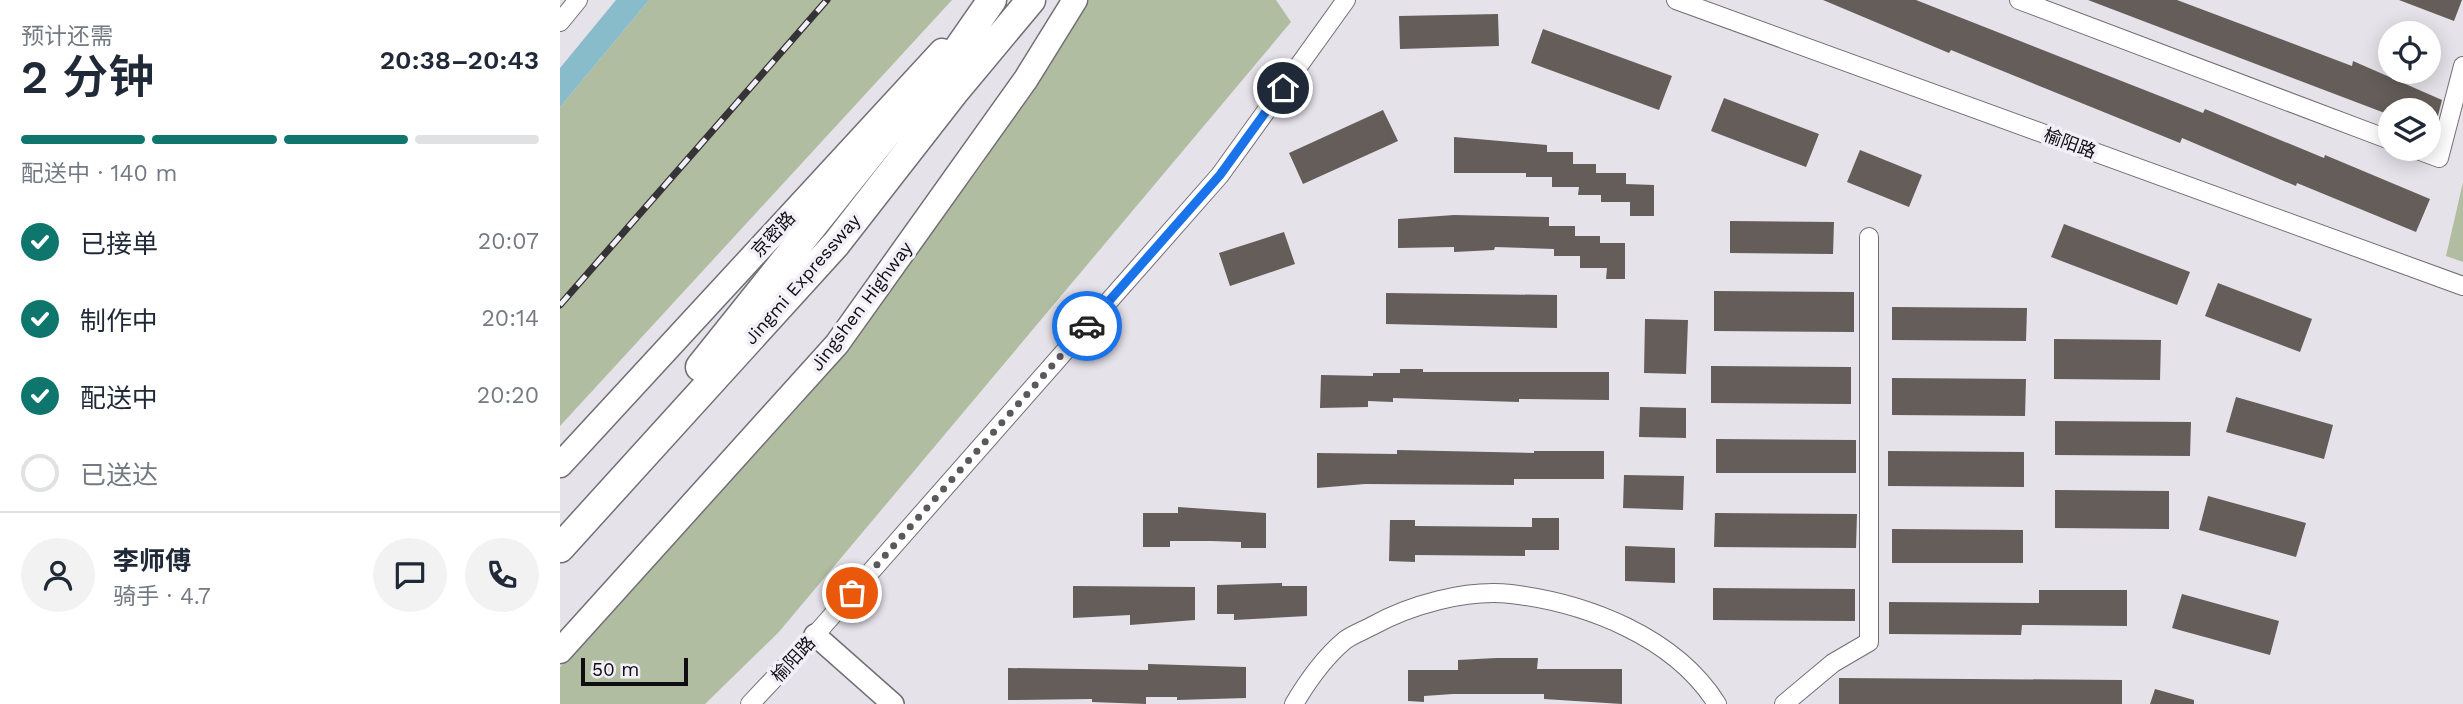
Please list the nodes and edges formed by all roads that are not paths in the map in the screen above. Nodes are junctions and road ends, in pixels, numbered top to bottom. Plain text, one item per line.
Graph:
1 (578, 0) edge
2 (981, 0) edge
3 (992, 0) edge
4 (1031, 0) edge
5 (1075, 0) edge
6 (1346, 0) edge
7 (1676, 0) edge
8 (2019, 0) edge
9 (560, 22) edge
10 (2463, 66) edge
11 (2378, 135) edge
12 (2441, 150) edge
13 (1869, 237) dead end
14 (2463, 286) edge
15 (560, 465) edge
16 (560, 537) edge
17 (560, 548) edge
18 (816, 635) junction
19 (560, 651) edge
20 (750, 704) edge
21 (893, 704) edge
22 (1294, 704) edge
23 (1717, 704) edge
24 (1784, 704) edge

1 - 9 street
2 - 15 main road, 京密路
3 - 16 highway, Jingmi Expressway
4 - 17 highway, Jingmi Expressway
5 - 19 main road, Jingshen Highway
6 - 18 street, 榆阳路
7 - 14 street, 榆阳路
8 - 11 street
10 - 12 street
13 - 24 street
18 - 20 street, 榆阳路
18 - 21 street
22 - 23 street

